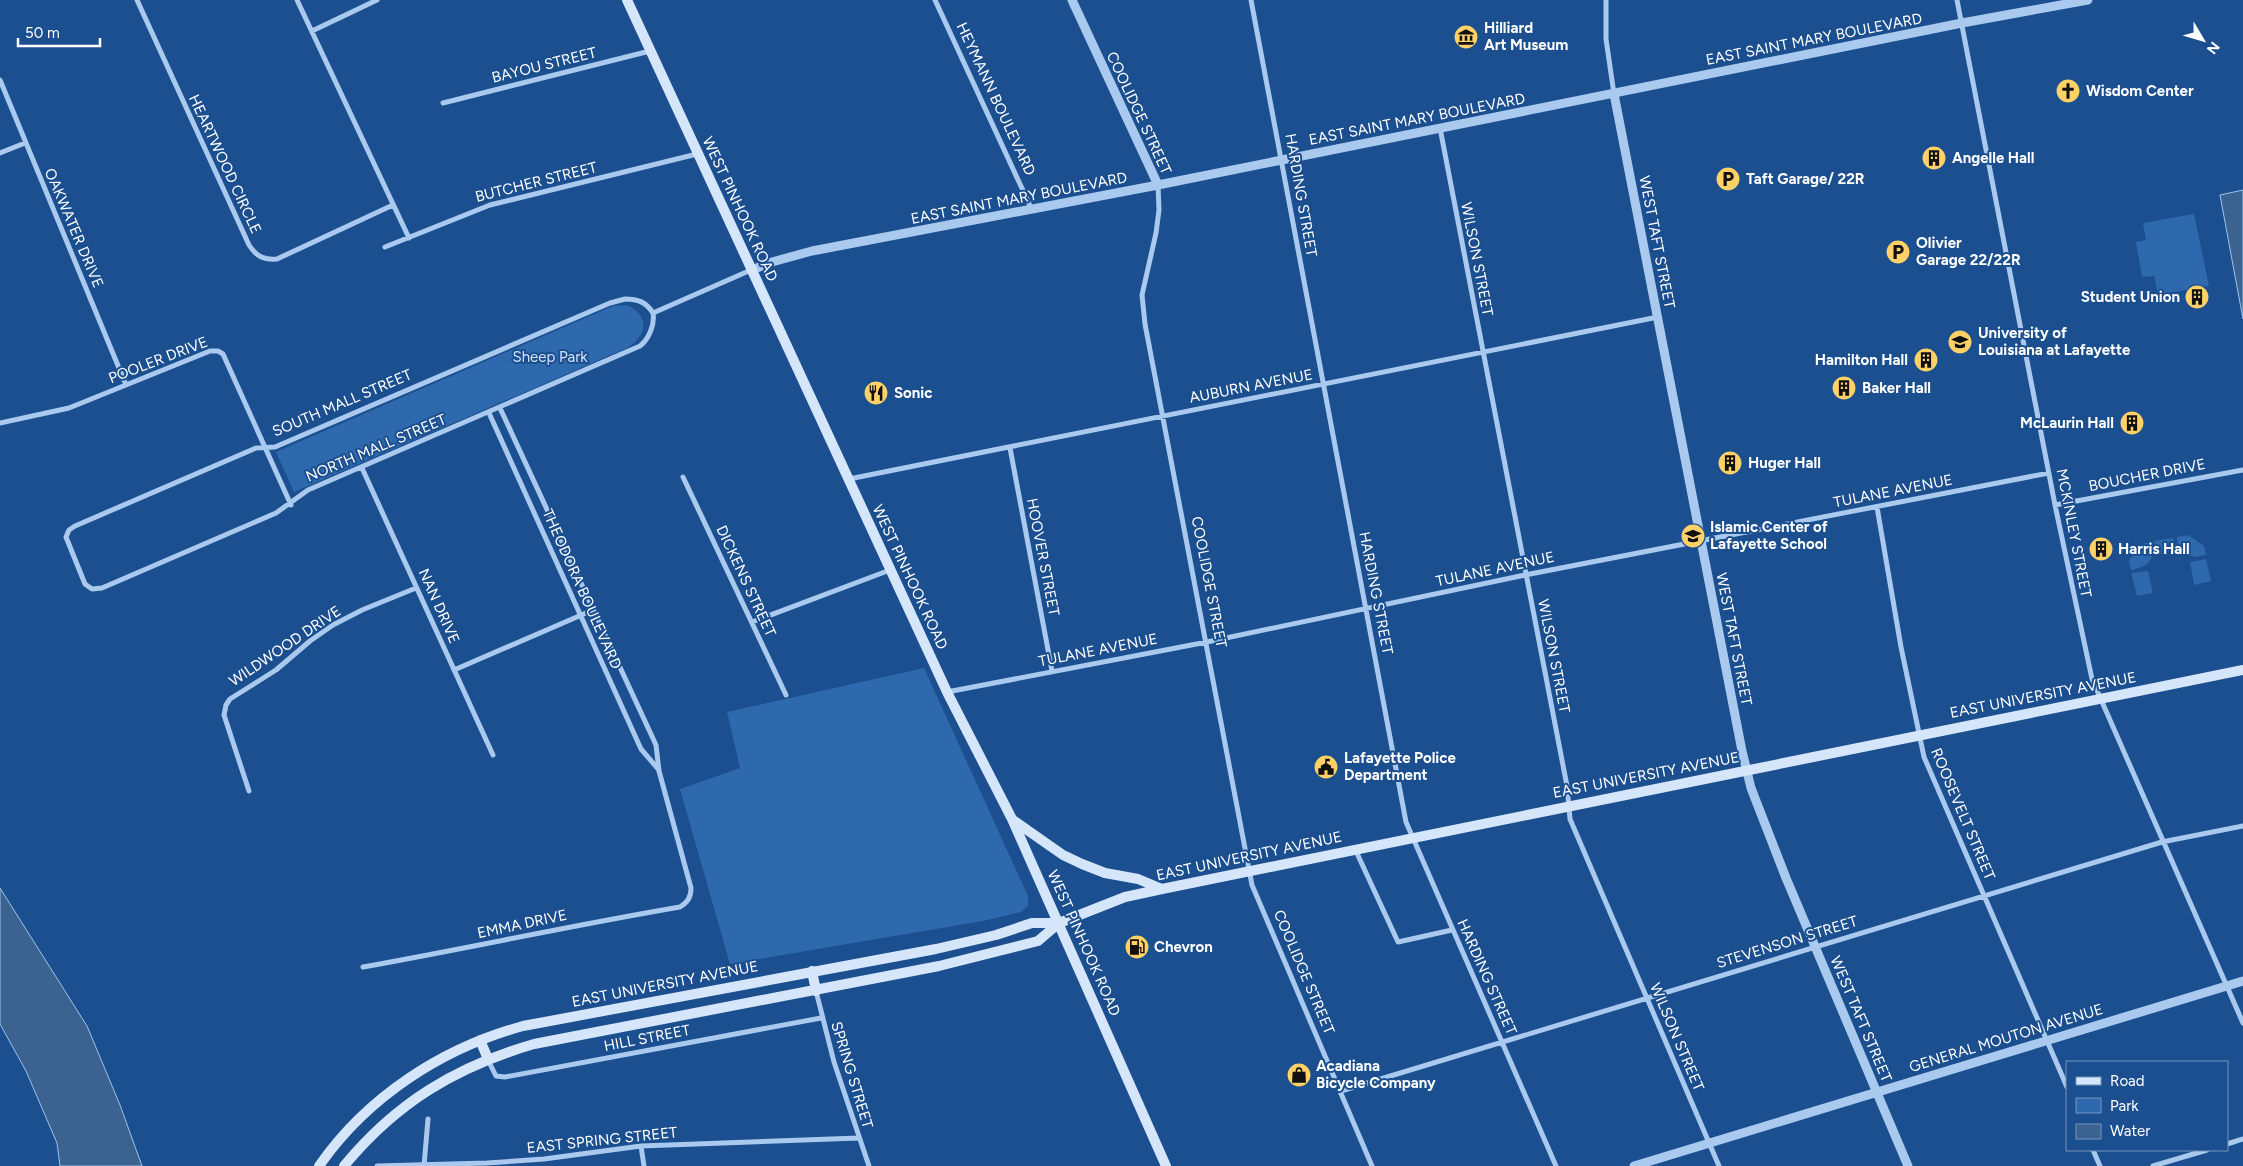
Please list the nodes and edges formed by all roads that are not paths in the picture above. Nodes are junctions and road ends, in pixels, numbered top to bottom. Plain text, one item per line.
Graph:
1 (137, 0) edge
2 (297, 0) edge
3 (377, 0) edge
4 (627, 0) edge
5 (936, 0) edge
6 (1072, 0) edge
7 (1250, 0) edge
8 (1606, 0) edge
9 (1958, 0) edge
10 (2088, 0) edge
11 (1962, 23) junction
12 (312, 31) junction
13 (650, 51) junction
14 (0, 80) edge
15 (1614, 94) junction
16 (443, 103) dead end
17 (1440, 128) junction
18 (25, 144) junction
19 (0, 153) edge
20 (697, 154) junction
21 (1281, 160) junction
22 (1158, 185) junction
23 (393, 205) junction
24 (1032, 210) junction
25 (409, 238) junction
26 (385, 247) dead end
27 (752, 270) junction
28 (654, 313) junction
29 (1658, 316) junction
30 (1482, 352) junction
31 (1323, 384) junction
32 (126, 385) junction
33 (500, 408) junction
34 (489, 413) junction
35 (1163, 416) junction
36 (0, 423) edge
37 (263, 447) junction
38 (1010, 448) junction
39 (362, 468) junction
40 (2243, 470) edge
41 (2049, 473) junction
42 (683, 477) dead end
43 (849, 479) junction
44 (290, 505) junction
45 (2055, 505) junction
46 (1877, 506) junction
47 (1701, 541) junction
48 (75, 562) joint
49 (891, 570) junction
50 (1525, 575) junction
51 (416, 588) junction
52 (1366, 608) junction
53 (593, 610) junction
54 (579, 616) junction
55 (752, 622) junction
56 (1206, 642) junction
57 (454, 670) junction
58 (2243, 670) edge
59 (1052, 671) junction
60 (947, 692) junction
61 (786, 695) dead end
62 (2100, 698) junction
63 (1919, 735) junction
64 (493, 755) dead end
65 (1747, 770) junction
66 (659, 771) junction
67 (249, 791) dead end
68 (1569, 806) junction
69 (1012, 819) junction
70 (2243, 826) edge
71 (1412, 837) junction
72 (2162, 842) junction
73 (1355, 849) junction
74 (1250, 871) junction
75 (1162, 889) junction
76 (1983, 896) junction
77 (685, 904) joint
78 (1059, 923) junction
79 (1452, 930) junction
80 (1815, 947) junction
81 (364, 967) dead end
82 (812, 971) junction
83 (2243, 981) edge
84 (2227, 984) junction
85 (816, 991) junction
86 (1647, 998) junction
87 (821, 1018) junction
88 (2243, 1023) edge
89 (2047, 1039) junction
90 (480, 1040) junction
91 (1502, 1042) junction
92 (488, 1059) junction
93 (2066, 1085) edge
94 (1340, 1091) junction
95 (1877, 1092) junction
96 (428, 1119) dead end
97 (859, 1138) junction
98 (2243, 1139) edge
99 (1709, 1144) junction
100 (2228, 1144) edge
101 (641, 1146) junction
102 (2093, 1151) edge
103 (2204, 1151) edge
104 (319, 1166) edge
105 (344, 1166) edge
106 (376, 1166) edge
107 (424, 1166) edge
108 (644, 1166) edge
109 (869, 1166) edge
110 (1166, 1166) edge
111 (1372, 1166) edge
112 (1556, 1166) edge
113 (1634, 1166) edge
114 (1719, 1166) edge
115 (1908, 1166) edge
116 (2100, 1166) edge
117 (2153, 1166) edge

1 - 23 street, HEARTWOOD CIRCLE
2 - 12 street
3 - 12 street
4 - 13 main road, WEST PINHOOK ROAD
5 - 24 street, HEYMANN BOULEVARD
6 - 22 street, COOLIDGE STREET
7 - 21 street, HARDING STREET
8 - 15 street
9 - 11 street, MCKINLEY STREET
10 - 11 street, EAST SAINT MARY BOULEVARD
11 - 15 street, EAST SAINT MARY BOULEVARD
11 - 41 street, MCKINLEY STREET
12 - 23 street
13 - 16 street, BAYOU STREET
13 - 20 main road, WEST PINHOOK ROAD
14 - 18 street, OAKWATER DRIVE
15 - 17 street, EAST SAINT MARY BOULEVARD
15 - 29 street, WEST TAFT STREET
17 - 21 street, EAST SAINT MARY BOULEVARD
17 - 30 street, WILSON STREET
18 - 19 street
18 - 32 street, OAKWATER DRIVE
20 - 25 street, BUTCHER STREET
20 - 27 main road, WEST PINHOOK ROAD
21 - 22 street, EAST SAINT MARY BOULEVARD
21 - 31 street, HARDING STREET
22 - 24 street, EAST SAINT MARY BOULEVARD
22 - 35 street, COOLIDGE STREET
23 - 25 street
24 - 27 street, EAST SAINT MARY BOULEVARD
25 - 26 street, BUTCHER STREET
27 - 28 street
27 - 43 main road, WEST PINHOOK ROAD
28 - 33 street, NORTH MALL STREET
28 - 37 street, SOUTH MALL STREET
29 - 30 street, AUBURN AVENUE
29 - 47 street, WEST TAFT STREET
30 - 31 street, AUBURN AVENUE
30 - 50 street, WILSON STREET
31 - 35 street, AUBURN AVENUE
31 - 52 street, HARDING STREET
32 - 36 street, POOLER DRIVE
32 - 37 street, POOLER DRIVE
33 - 34 street, NORTH MALL STREET
33 - 53 street, THEODORA BOULEVARD
34 - 39 street, NORTH MALL STREET
34 - 54 street, THEODORA BOULEVARD
35 - 38 street, AUBURN AVENUE
35 - 56 street, COOLIDGE STREET
37 - 44 street, POOLER DRIVE
37 - 48 street, SOUTH MALL STREET
38 - 43 street, AUBURN AVENUE
38 - 59 street, HOOVER STREET
39 - 44 street, NORTH MALL STREET
39 - 51 street, NAN DRIVE
40 - 45 street, BOUCHER DRIVE
41 - 45 street, MCKINLEY STREET
41 - 46 street, TULANE AVENUE
42 - 55 street, DICKENS STREET
43 - 49 main road, WEST PINHOOK ROAD
44 - 48 street, NORTH MALL STREET
45 - 62 street, MCKINLEY STREET
46 - 47 street, TULANE AVENUE
46 - 63 street, ROOSEVELT STREET
47 - 50 street, TULANE AVENUE
47 - 65 street, WEST TAFT STREET
49 - 55 street
49 - 60 main road, WEST PINHOOK ROAD
50 - 52 street, TULANE AVENUE
50 - 68 street, WILSON STREET
51 - 57 street, NAN DRIVE
51 - 67 street, WILDWOOD DRIVE
52 - 56 street, TULANE AVENUE
52 - 71 street, HARDING STREET
53 - 54 street
53 - 66 street, THEODORA BOULEVARD
54 - 57 street
54 - 66 street, THEODORA BOULEVARD
55 - 61 street, DICKENS STREET
56 - 59 street, TULANE AVENUE
56 - 74 street, COOLIDGE STREET
57 - 64 street, NAN DRIVE
58 - 62 main road, EAST UNIVERSITY AVENUE
59 - 60 street, TULANE AVENUE
60 - 69 main road, WEST PINHOOK ROAD
62 - 63 main road, EAST UNIVERSITY AVENUE
62 - 72 street, MCKINLEY STREET
63 - 65 main road, EAST UNIVERSITY AVENUE
63 - 76 street, ROOSEVELT STREET
65 - 68 main road, EAST UNIVERSITY AVENUE
65 - 80 street, WEST TAFT STREET
66 - 77 street, THEODORA BOULEVARD
68 - 71 main road, EAST UNIVERSITY AVENUE
68 - 86 street, WILSON STREET
69 - 75 main road
69 - 78 main road, WEST PINHOOK ROAD
70 - 72 street, STEVENSON STREET
71 - 73 main road, EAST UNIVERSITY AVENUE
71 - 79 street, HARDING STREET
72 - 76 street, STEVENSON STREET
72 - 84 street, MCKINLEY STREET
73 - 74 main road, EAST UNIVERSITY AVENUE
73 - 79 street
74 - 75 main road, EAST UNIVERSITY AVENUE
74 - 94 street, COOLIDGE STREET
75 - 78 main road, EAST UNIVERSITY AVENUE
76 - 80 street, STEVENSON STREET
76 - 89 street, ROOSEVELT STREET
77 - 81 street, EMMA DRIVE
78 - 82 main road, EAST UNIVERSITY AVENUE
78 - 85 main road, EAST UNIVERSITY AVENUE
78 - 110 main road, WEST PINHOOK ROAD
79 - 91 street, HARDING STREET
80 - 86 street, STEVENSON STREET
80 - 95 street, WEST TAFT STREET
82 - 85 main road
82 - 90 main road, EAST UNIVERSITY AVENUE
83 - 84 street, GENERAL MOUTON AVENUE
84 - 88 street, MCKINLEY STREET
84 - 89 street, GENERAL MOUTON AVENUE
85 - 87 street, SPRING STREET
85 - 92 main road, EAST UNIVERSITY AVENUE
86 - 91 street, STEVENSON STREET
86 - 99 street, WILSON STREET
87 - 92 street, HILL STREET
87 - 97 street, SPRING STREET
89 - 93 street, ROOSEVELT STREET
89 - 95 street, GENERAL MOUTON AVENUE
90 - 92 main road
90 - 104 main road, EAST UNIVERSITY AVENUE
91 - 94 street, STEVENSON STREET
91 - 112 street, HARDING STREET
92 - 105 main road, EAST UNIVERSITY AVENUE
94 - 111 street, COOLIDGE STREET
95 - 99 street, GENERAL MOUTON AVENUE
95 - 115 street, WEST TAFT STREET
96 - 107 street
97 - 101 street, EAST SPRING STREET
97 - 109 street, SPRING STREET
98 - 100 street
99 - 113 street, GENERAL MOUTON AVENUE
99 - 114 street, WILSON STREET
101 - 107 street, EAST SPRING STREET
101 - 108 street
102 - 116 street
103 - 117 street
106 - 107 street, EAST SPRING STREET

